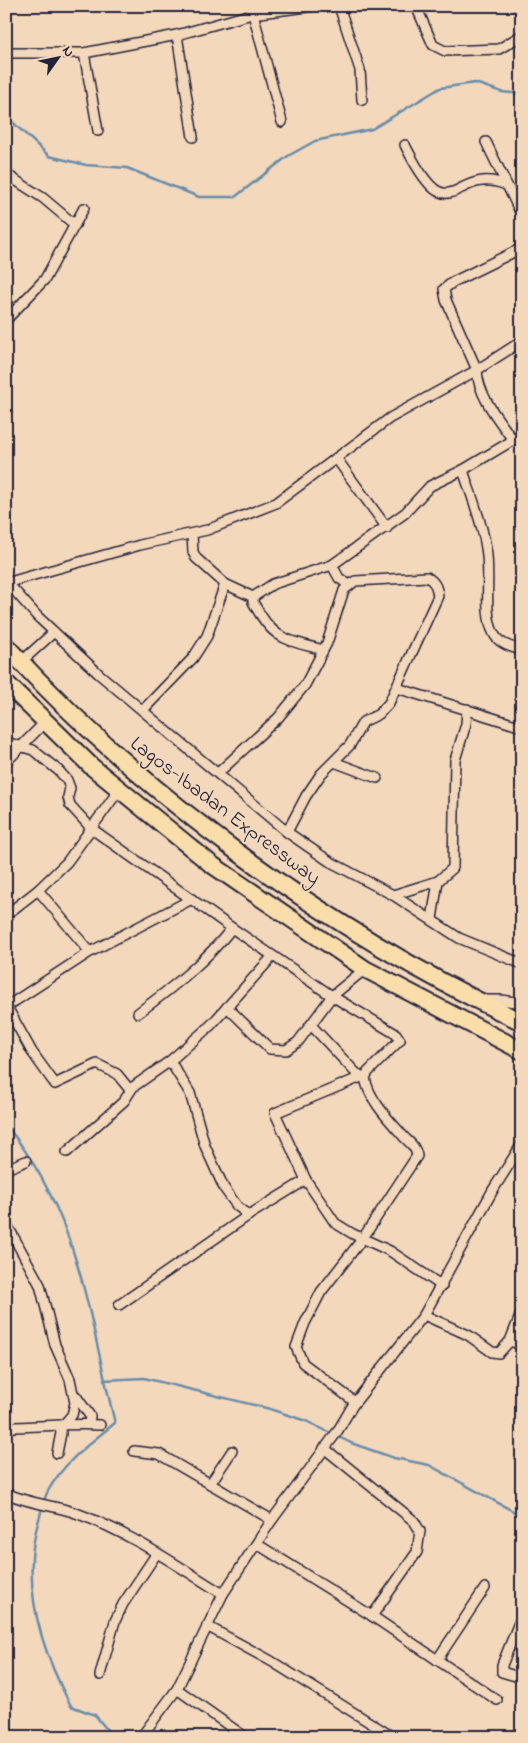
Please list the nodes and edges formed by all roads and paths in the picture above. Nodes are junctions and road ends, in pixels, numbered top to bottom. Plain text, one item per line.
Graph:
1 (315, 6) edge
2 (339, 6) edge
3 (416, 6) edge
4 (518, 6) edge
5 (251, 10) edge
6 (522, 16) edge
7 (177, 36) junction
8 (522, 36) edge
9 (13, 53) dead end
10 (84, 53) junction
11 (362, 100) dead end
12 (282, 122) dead end
13 (98, 131) dead end
14 (193, 137) dead end
15 (486, 142) dead end
16 (405, 145) dead end
17 (6, 174) edge
18 (506, 185) junction
19 (84, 208) dead end
20 (522, 216) edge
21 (75, 225) junction
22 (522, 248) edge
23 (6, 320) edge
24 (522, 341) edge
25 (477, 370) junction
26 (522, 435) edge
27 (513, 440) junction
28 (336, 458) junction
29 (464, 470) junction
30 (387, 528) junction
31 (192, 534) junction
32 (332, 564) junction
33 (7, 582) edge
34 (225, 584) junction
35 (349, 585) junction
36 (253, 597) junction
37 (54, 632) junction
38 (6, 646) edge
39 (323, 650) junction
40 (522, 650) edge
41 (21, 662) junction
42 (6, 683) edge
43 (396, 688) junction
44 (468, 709) junction
45 (143, 710) junction
46 (45, 722) junction
47 (522, 727) edge
48 (6, 742) edge
49 (23, 748) junction
50 (6, 762) edge
51 (334, 762) junction
52 (218, 773) junction
53 (377, 778) dead end
54 (119, 790) junction
55 (92, 829) junction
56 (287, 832) junction
57 (438, 881) junction
58 (38, 890) junction
59 (393, 895) junction
60 (192, 899) junction
61 (6, 915) edge
62 (432, 919) junction
63 (232, 928) junction
64 (90, 952) junction
65 (273, 956) junction
66 (522, 964) edge
67 (365, 969) junction
68 (332, 996) junction
69 (477, 1001) junction
70 (521, 1002) edge
71 (6, 1007) edge
72 (227, 1008) junction
73 (138, 1013) dead end
74 (522, 1022) edge
75 (311, 1025) junction
76 (522, 1051) edge
77 (170, 1060) junction
78 (363, 1078) junction
79 (130, 1090) junction
80 (522, 1144) edge
81 (67, 1152) dead end
82 (26, 1161) dead end
83 (6, 1169) edge
84 (306, 1180) junction
85 (249, 1215) junction
86 (6, 1223) edge
87 (363, 1238) junction
88 (442, 1286) junction
89 (118, 1305) dead end
90 (522, 1311) edge
91 (424, 1315) junction
92 (510, 1341) junction
93 (522, 1345) edge
94 (74, 1394) junction
95 (356, 1402) junction
96 (89, 1424) junction
97 (62, 1425) junction
98 (100, 1425) dead end
99 (6, 1427) edge
100 (324, 1448) junction
101 (232, 1451) dead end
102 (134, 1452) dead end
103 (56, 1453) dead end
104 (210, 1484) junction
105 (6, 1494) edge
106 (272, 1520) junction
107 (256, 1544) junction
108 (157, 1553) junction
109 (485, 1588) dead end
110 (223, 1594) junction
111 (522, 1615) edge
112 (372, 1616) junction
113 (207, 1626) junction
114 (437, 1660) junction
115 (100, 1675) dead end
116 (522, 1678) edge
117 (177, 1689) junction
118 (497, 1700) dead end
119 (144, 1736) edge
120 (245, 1737) edge
121 (393, 1737) edge

1 - 5 street
2 - 11 street
3 - 8 street
4 - 6 street
5 - 7 street
5 - 12 street
7 - 10 street
7 - 14 street
9 - 10 street
10 - 13 street
15 - 18 street
16 - 18 street
17 - 21 street
18 - 20 street
19 - 21 street
21 - 23 street
22 - 25 street
24 - 25 street
25 - 27 street
25 - 28 street
26 - 27 street
27 - 29 street
28 - 30 street
28 - 31 street
29 - 30 street
29 - 40 street
30 - 32 street
31 - 33 street
31 - 34 street
32 - 35 street
32 - 36 street
33 - 37 street
34 - 36 street
34 - 45 street
35 - 39 street
35 - 43 street
36 - 39 street
37 - 41 street
37 - 45 street
38 - 41 highway, Lagos-Ibadan Expressway
39 - 52 street
41 - 69 highway, Lagos-Ibadan Expressway
42 - 46 highway
43 - 44 street
43 - 51 street
44 - 47 street
44 - 57 street
45 - 52 street
46 - 49 street
46 - 54 highway
48 - 49 street
49 - 50 street
49 - 55 street
51 - 53 street
51 - 56 street
52 - 56 street
54 - 55 street
54 - 67 highway
55 - 58 street
55 - 60 street
56 - 59 street
57 - 59 street
57 - 62 street
58 - 61 street
58 - 64 street
59 - 62 street
60 - 63 street
60 - 64 street
62 - 66 street
63 - 65 street
63 - 73 street
64 - 71 street
65 - 68 street
65 - 72 street
67 - 68 street
67 - 76 highway
68 - 75 street
68 - 78 street
69 - 70 street
69 - 74 highway, Lagos-Ibadan Expressway
71 - 79 street
72 - 75 street
72 - 77 street
75 - 78 street
77 - 79 street
77 - 85 street
78 - 84 street
78 - 87 street
79 - 81 street
80 - 88 street
82 - 83 street
84 - 85 street
84 - 87 street
85 - 89 street
86 - 94 street
87 - 88 street
87 - 95 street
88 - 91 street
90 - 92 street
91 - 92 street
91 - 95 street
92 - 93 street
94 - 96 street
94 - 97 street
95 - 100 street
96 - 97 street
96 - 98 street
97 - 99 street
97 - 103 street
100 - 106 street
100 - 112 street
101 - 104 street
102 - 104 street
104 - 106 street
105 - 108 street
106 - 107 street
107 - 110 street
107 - 112 street
108 - 110 street
108 - 115 street
109 - 114 street
110 - 113 street
111 - 116 street
112 - 114 street
113 - 117 street
113 - 121 street
114 - 118 street
117 - 119 street
117 - 120 street

